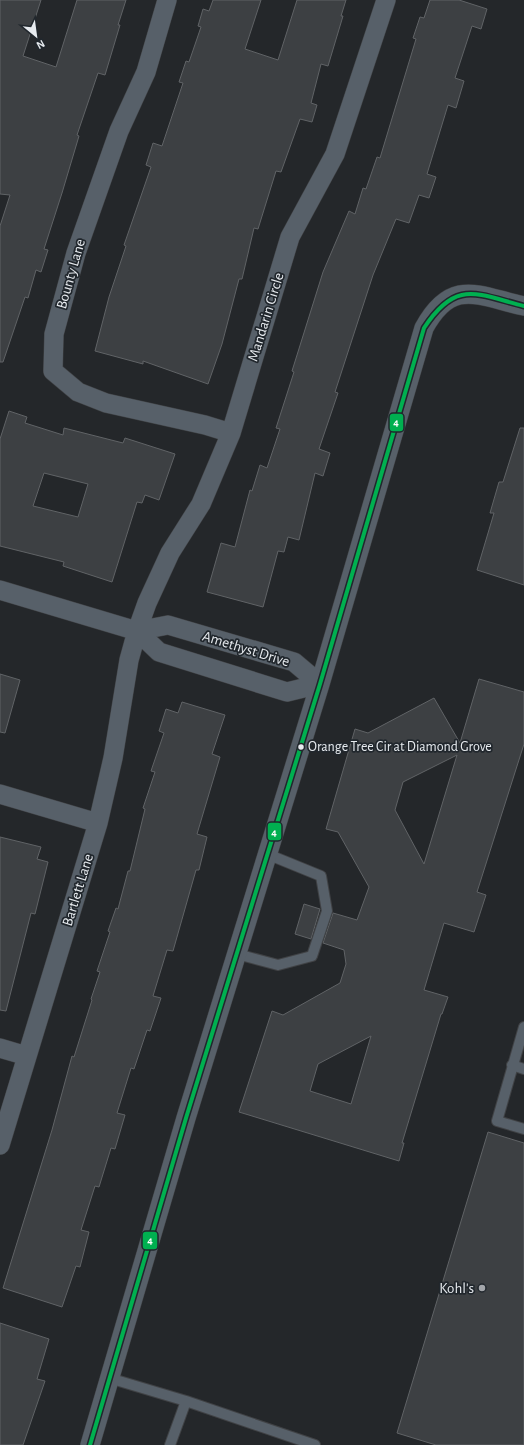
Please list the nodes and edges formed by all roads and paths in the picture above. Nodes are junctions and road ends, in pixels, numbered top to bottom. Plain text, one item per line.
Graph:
1 (167, 0) edge
2 (386, 0) edge
3 (524, 306) edge
4 (231, 433) junction
5 (0, 590) edge
6 (136, 631) junction
7 (320, 684) junction
8 (0, 794) edge
9 (98, 823) junction
10 (266, 854) junction
11 (237, 954) junction
12 (524, 1027) edge
13 (0, 1048) edge
14 (26, 1056) junction
15 (512, 1065) junction
16 (524, 1069) edge
17 (524, 1129) edge
18 (0, 1145) edge
19 (109, 1378) junction
20 (186, 1401) junction
21 (90, 1445) edge
22 (170, 1445) edge
23 (315, 1445) edge

1 - 4 street, Bounty Lane
2 - 4 street, Mandarin Circle
3 - 7 street
4 - 6 street, Mandarin Circle
5 - 6 street, Amethyst Drive
6 - 7 street, Amethyst Drive
6 - 7 street, Amethyst Drive
6 - 9 street, Bartlett Lane
7 - 10 street
8 - 9 street
9 - 14 street, Bartlett Lane
10 - 11 street
10 - 11 lane
11 - 19 street
12 - 15 lane
13 - 14 street
14 - 18 street, Bartlett Lane
15 - 16 lane
15 - 17 lane
19 - 20 lane
19 - 21 street
20 - 22 lane
20 - 23 lane

